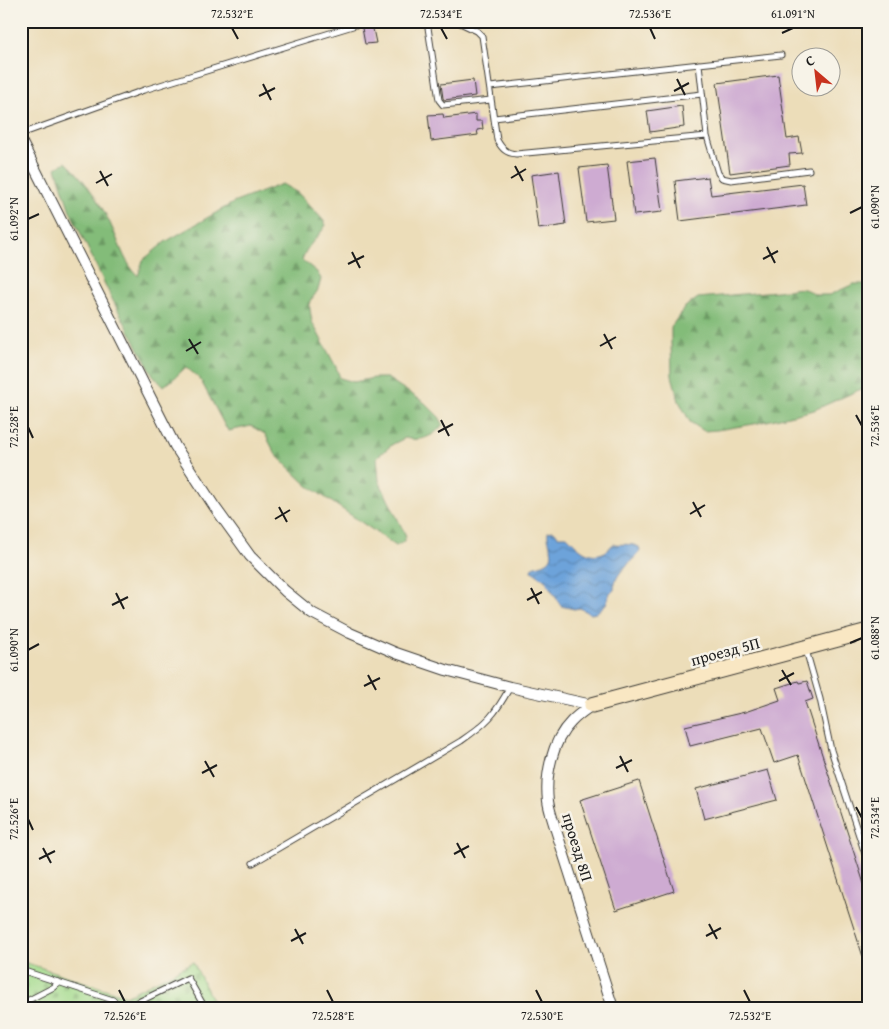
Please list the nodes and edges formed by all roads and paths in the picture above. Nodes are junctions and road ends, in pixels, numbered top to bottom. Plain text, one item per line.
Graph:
1 (369, 21) edge
2 (427, 21) edge
3 (456, 21) edge
4 (781, 55) dead end
5 (699, 64) junction
6 (490, 87) junction
7 (702, 94) junction
8 (491, 100) junction
9 (494, 118) junction
10 (21, 134) edge
11 (707, 136) junction
12 (21, 141) edge
13 (809, 170) dead end
14 (868, 630) edge
15 (805, 648) junction
16 (510, 687) junction
17 (592, 705) junction
18 (253, 863) dead end
19 (868, 863) edge
20 (21, 970) edge
21 (58, 982) junction
22 (21, 1004) edge
23 (120, 1008) edge
24 (126, 1008) edge
25 (205, 1008) edge
26 (613, 1008) edge

1 - 10 lane
2 - 8 lane
3 - 6 lane
4 - 5 lane
5 - 6 lane
5 - 7 lane
6 - 8 lane
7 - 9 lane
7 - 11 lane
8 - 9 lane
9 - 11 lane
11 - 13 lane
12 - 16 street
14 - 15 street, проезд 5П
15 - 17 street, проезд 5П
15 - 19 lane
16 - 17 street
16 - 18 lane
17 - 26 street, проезд 8П
20 - 21 lane
21 - 22 lane
21 - 23 lane
24 - 25 lane

